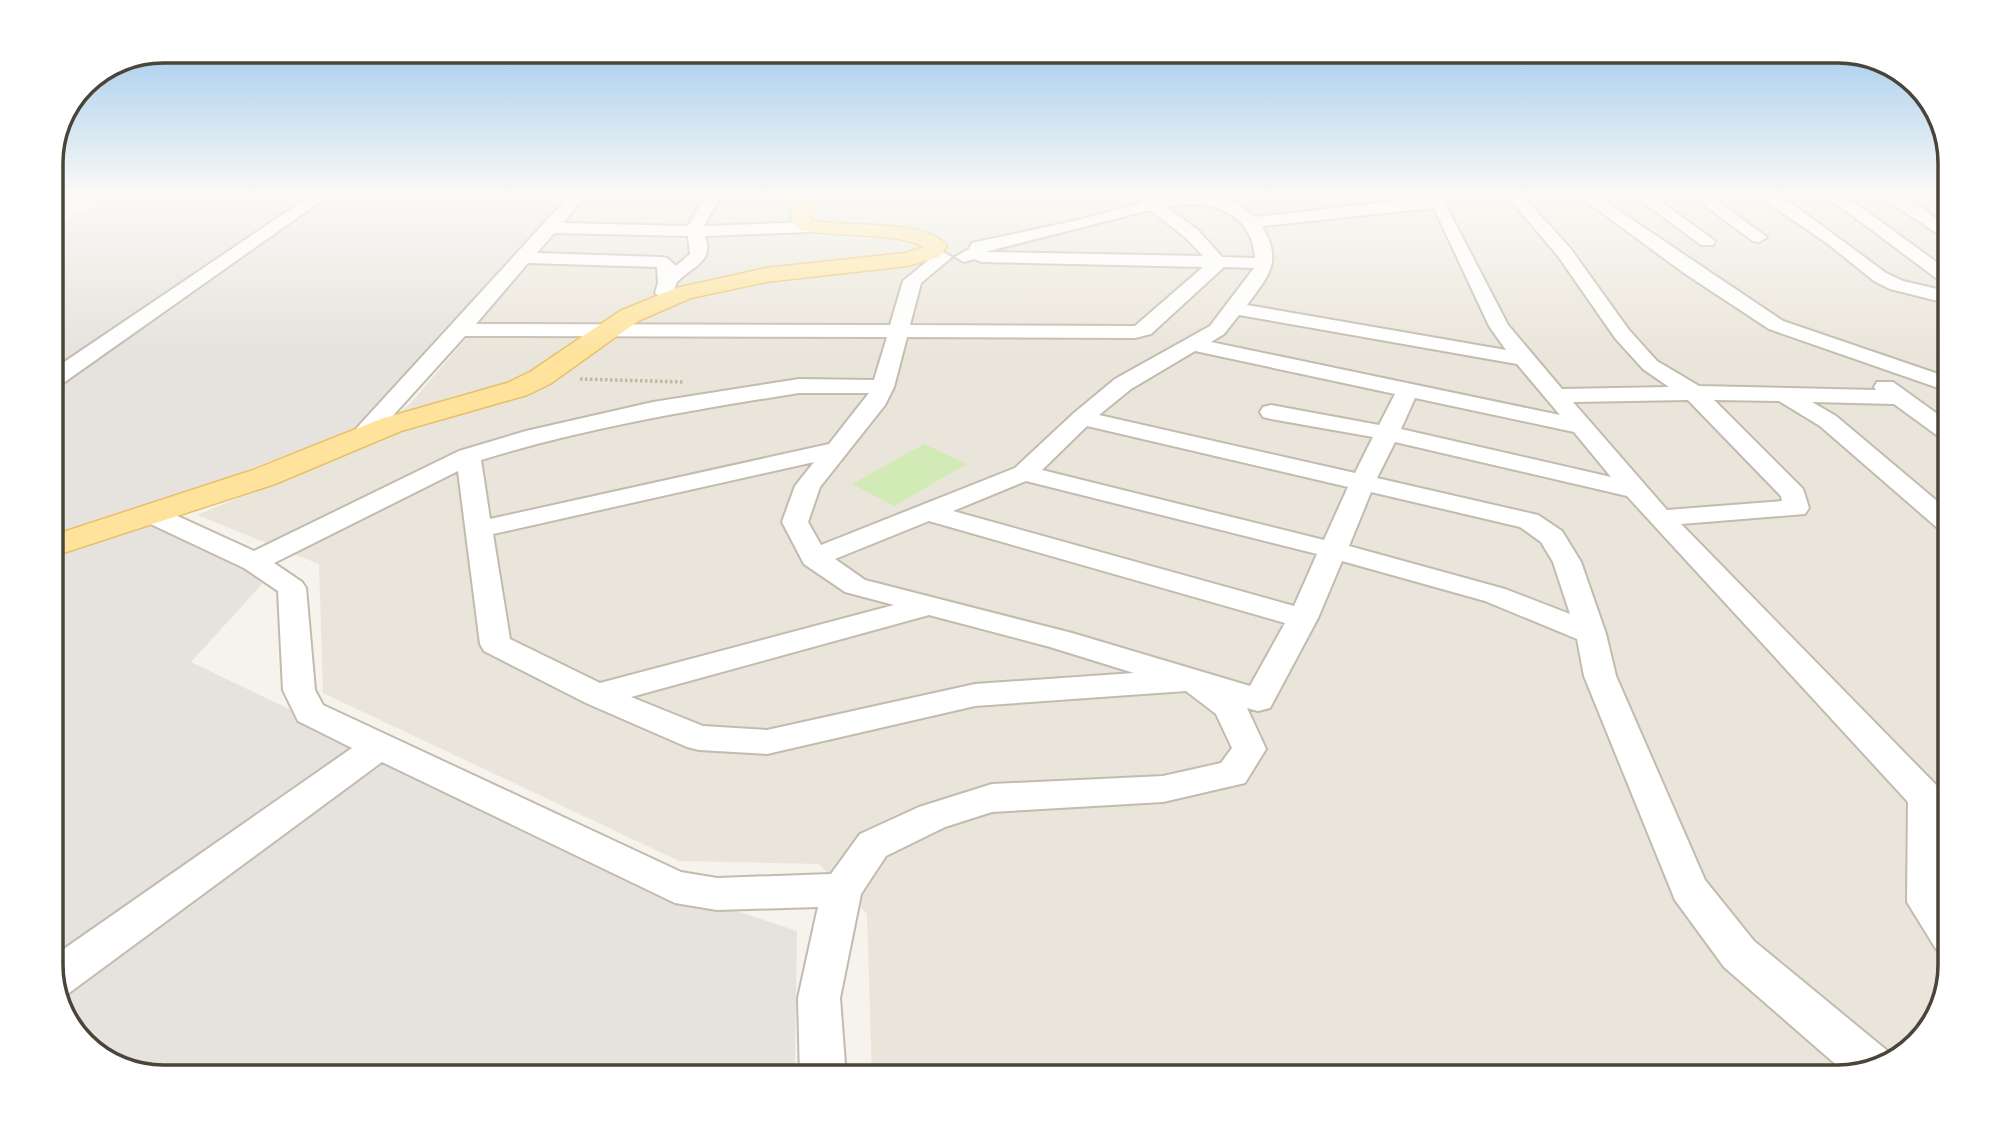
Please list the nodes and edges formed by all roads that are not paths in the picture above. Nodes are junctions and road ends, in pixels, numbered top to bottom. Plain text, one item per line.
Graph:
1 (244, 249) edge
2 (531, 249) edge
3 (699, 249) edge
4 (941, 249) edge
5 (958, 249) edge
6 (1205, 249) edge
7 (1263, 249) edge
8 (1460, 249) edge
9 (1561, 249) edge
10 (1662, 249) edge
11 (1845, 249) edge
12 (1907, 249) edge
13 (946, 251) junction
14 (524, 258) junction
15 (1218, 263) junction
16 (1265, 263) junction
17 (1938, 271) edge
18 (669, 290) junction
19 (1938, 295) edge
20 (1234, 308) junction
21 (460, 330) junction
22 (605, 331) junction
23 (900, 331) junction
24 (1809, 338) junction
25 (1192, 344) junction
26 (1524, 359) junction
27 (63, 373) edge
28 (1938, 381) edge
29 (883, 387) junction
30 (1408, 390) junction
31 (1694, 393) junction
32 (1784, 394) junction
33 (1558, 396) junction
34 (1897, 397) junction
35 (1271, 412) dead end
36 (1082, 418) junction
37 (1938, 426) edge
38 (1584, 427) junction
39 (1387, 433) junction
40 (362, 436) junction
41 (836, 450) junction
42 (468, 456) junction
43 (1024, 473) junction
44 (1363, 482) junction
45 (1636, 490) junction
46 (928, 512) junction
47 (151, 514) junction
48 (1938, 515) edge
49 (1660, 518) junction
50 (480, 529) junction
51 (86, 534) junction
52 (63, 539) edge
53 (63, 543) edge
54 (1333, 550) junction
55 (814, 558) junction
56 (254, 562) junction
57 (927, 606) junction
58 (1303, 618) junction
59 (1591, 634) junction
60 (1192, 680) junction
61 (597, 695) junction
62 (379, 746) junction
63 (1938, 807) edge
64 (842, 890) junction
65 (1938, 919) edge
66 (63, 972) edge
67 (1866, 1061) edge
68 (822, 1065) edge

1 - 27 street
2 - 14 street
3 - 18 street
4 - 13 main road
5 - 13 street
6 - 15 street
7 - 16 street
8 - 26 street
9 - 31 street
10 - 24 street
11 - 19 street
12 - 17 street
13 - 15 street
13 - 18 main road
13 - 23 street
14 - 18 street
14 - 21 street
15 - 16 street
15 - 23 street
16 - 20 street
18 - 22 main road
20 - 25 street
20 - 26 street
21 - 22 street
21 - 40 street
22 - 23 street
22 - 40 main road
23 - 29 street
24 - 28 street
24 - 34 street
25 - 30 street
25 - 36 street
26 - 33 street
29 - 41 street
29 - 42 street
30 - 38 street
30 - 39 street
31 - 32 street
31 - 33 street
31 - 49 street
32 - 34 street
32 - 48 street
33 - 38 street
34 - 37 street
35 - 39 street
36 - 43 street
36 - 44 street
38 - 45 street
39 - 44 street
39 - 45 street
40 - 47 main road
41 - 50 street
41 - 55 street
42 - 50 street
42 - 56 street
43 - 46 street
43 - 54 street
44 - 54 street
44 - 59 street
45 - 49 street
46 - 55 street
46 - 58 street
47 - 51 main road
47 - 56 street
49 - 63 street
50 - 61 street
51 - 52 main road
51 - 53 main road
54 - 58 street
54 - 59 street
55 - 57 street
56 - 62 street
57 - 60 street
57 - 61 street
58 - 60 street
59 - 67 street
60 - 61 street
60 - 64 street
62 - 64 street
62 - 66 street
63 - 65 street
64 - 68 street

